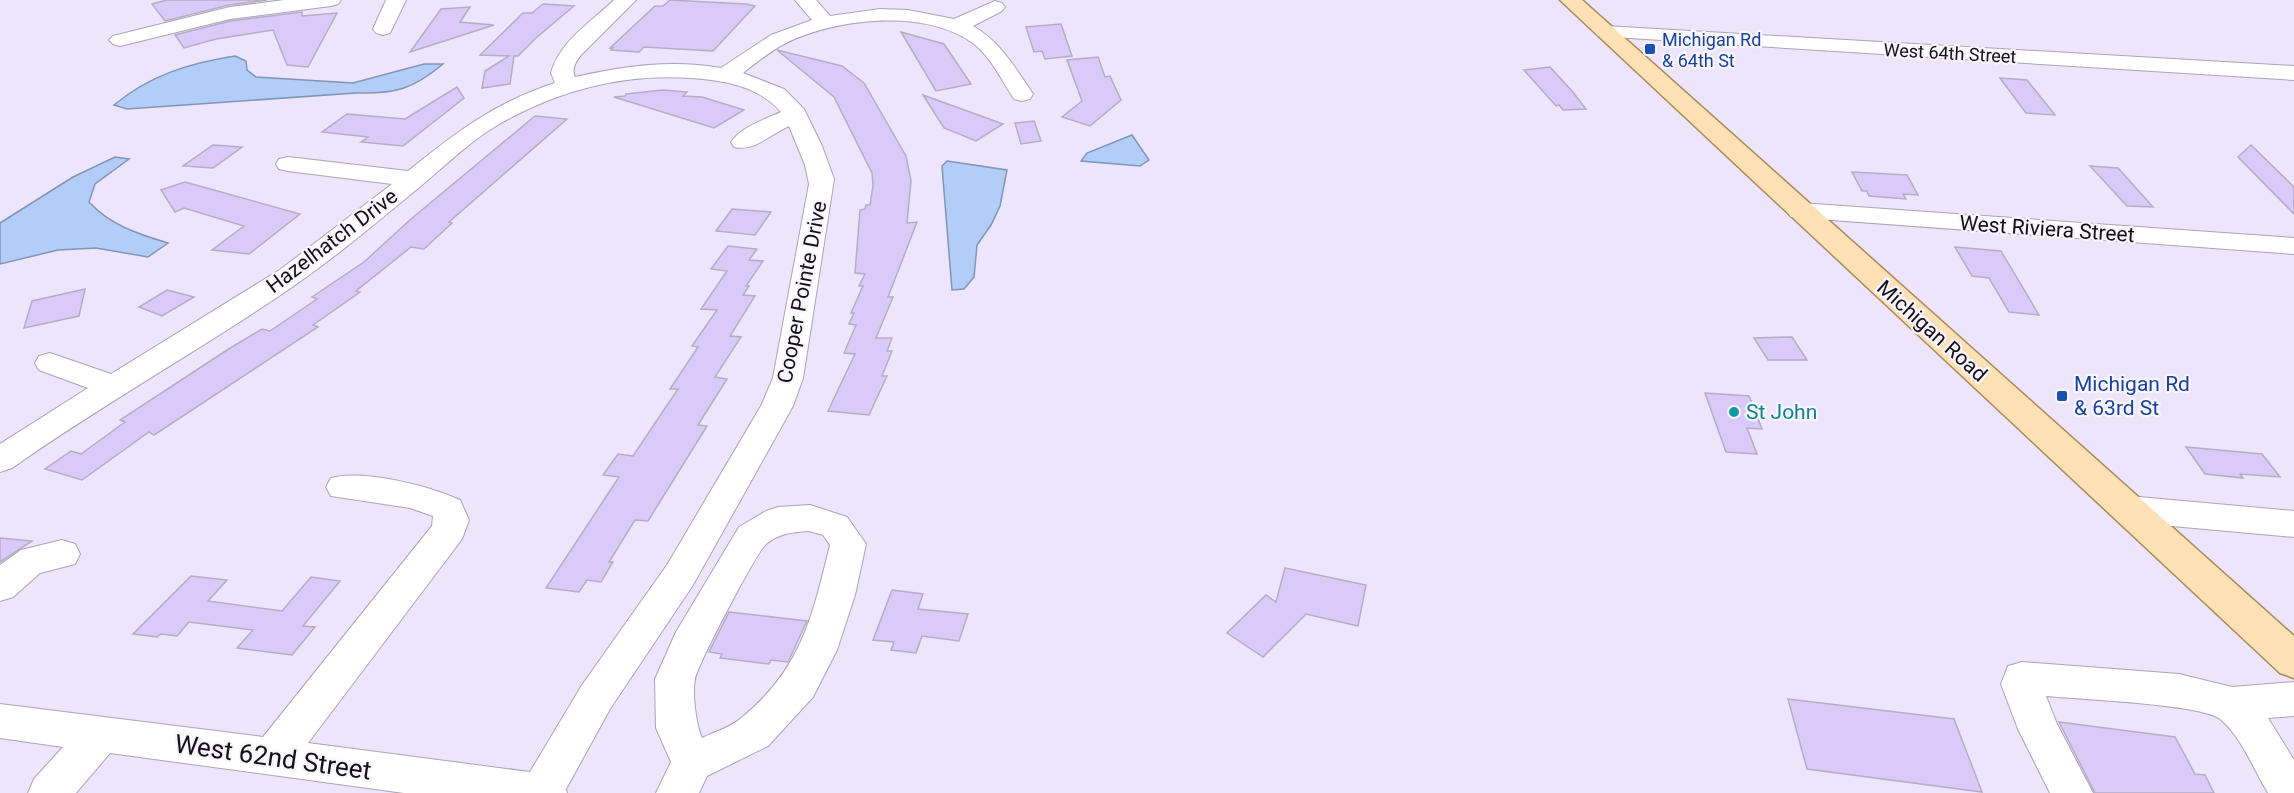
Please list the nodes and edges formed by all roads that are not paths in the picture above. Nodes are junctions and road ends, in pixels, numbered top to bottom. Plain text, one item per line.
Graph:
1 (331, 0) edge
2 (396, 0) edge
3 (626, 0) edge
4 (805, 0) edge
5 (1570, 0) edge
6 (995, 6) dead end
7 (825, 23) junction
8 (956, 26) junction
9 (383, 29) dead end
10 (1605, 32) junction
11 (120, 40) dead end
12 (2294, 73) edge
13 (725, 76) junction
14 (568, 86) junction
15 (1022, 94) dead end
16 (796, 114) junction
17 (743, 142) dead end
18 (288, 164) dead end
19 (414, 179) junction
20 (1800, 211) junction
21 (2294, 246) edge
22 (50, 363) dead end
23 (113, 386) junction
24 (0, 460) edge
25 (343, 487) dead end
26 (2128, 509) junction
27 (2294, 524) edge
28 (62, 554) dead end
29 (0, 586) edge
30 (2294, 661) edge
31 (2294, 699) edge
32 (2232, 704) junction
33 (0, 721) edge
34 (101, 734) junction
35 (273, 757) junction
36 (684, 778) edge
37 (541, 792) edge
38 (49, 793) edge
39 (546, 793) edge
40 (2072, 793) edge
41 (2291, 793) edge

1 - 11 street
2 - 9 street
3 - 14 street
4 - 7 street
5 - 10 main road, Michigan Road
6 - 8 street
7 - 8 street
7 - 13 street
8 - 15 street
10 - 12 street, West 64th Street
10 - 20 main road, Michigan Road
13 - 14 street, Cooper Pointe Drive
13 - 16 street, Cooper Pointe Drive
14 - 19 street, Hazelhatch Drive
16 - 17 street
16 - 37 street, Cooper Pointe Drive
18 - 19 street
19 - 23 street, Hazelhatch Drive
20 - 21 street, West Riviera Street
20 - 26 main road, Michigan Road
22 - 23 street
23 - 24 street, Hazelhatch Drive
25 - 35 street
26 - 27 street
26 - 30 main road, Michigan Road
28 - 29 street
31 - 32 street
32 - 40 street
32 - 41 street
33 - 34 street, West 62nd Street
34 - 35 street, West 62nd Street
34 - 38 street
35 - 37 street, West 62nd Street
36 - 36 street
37 - 39 street, West 62nd Street

